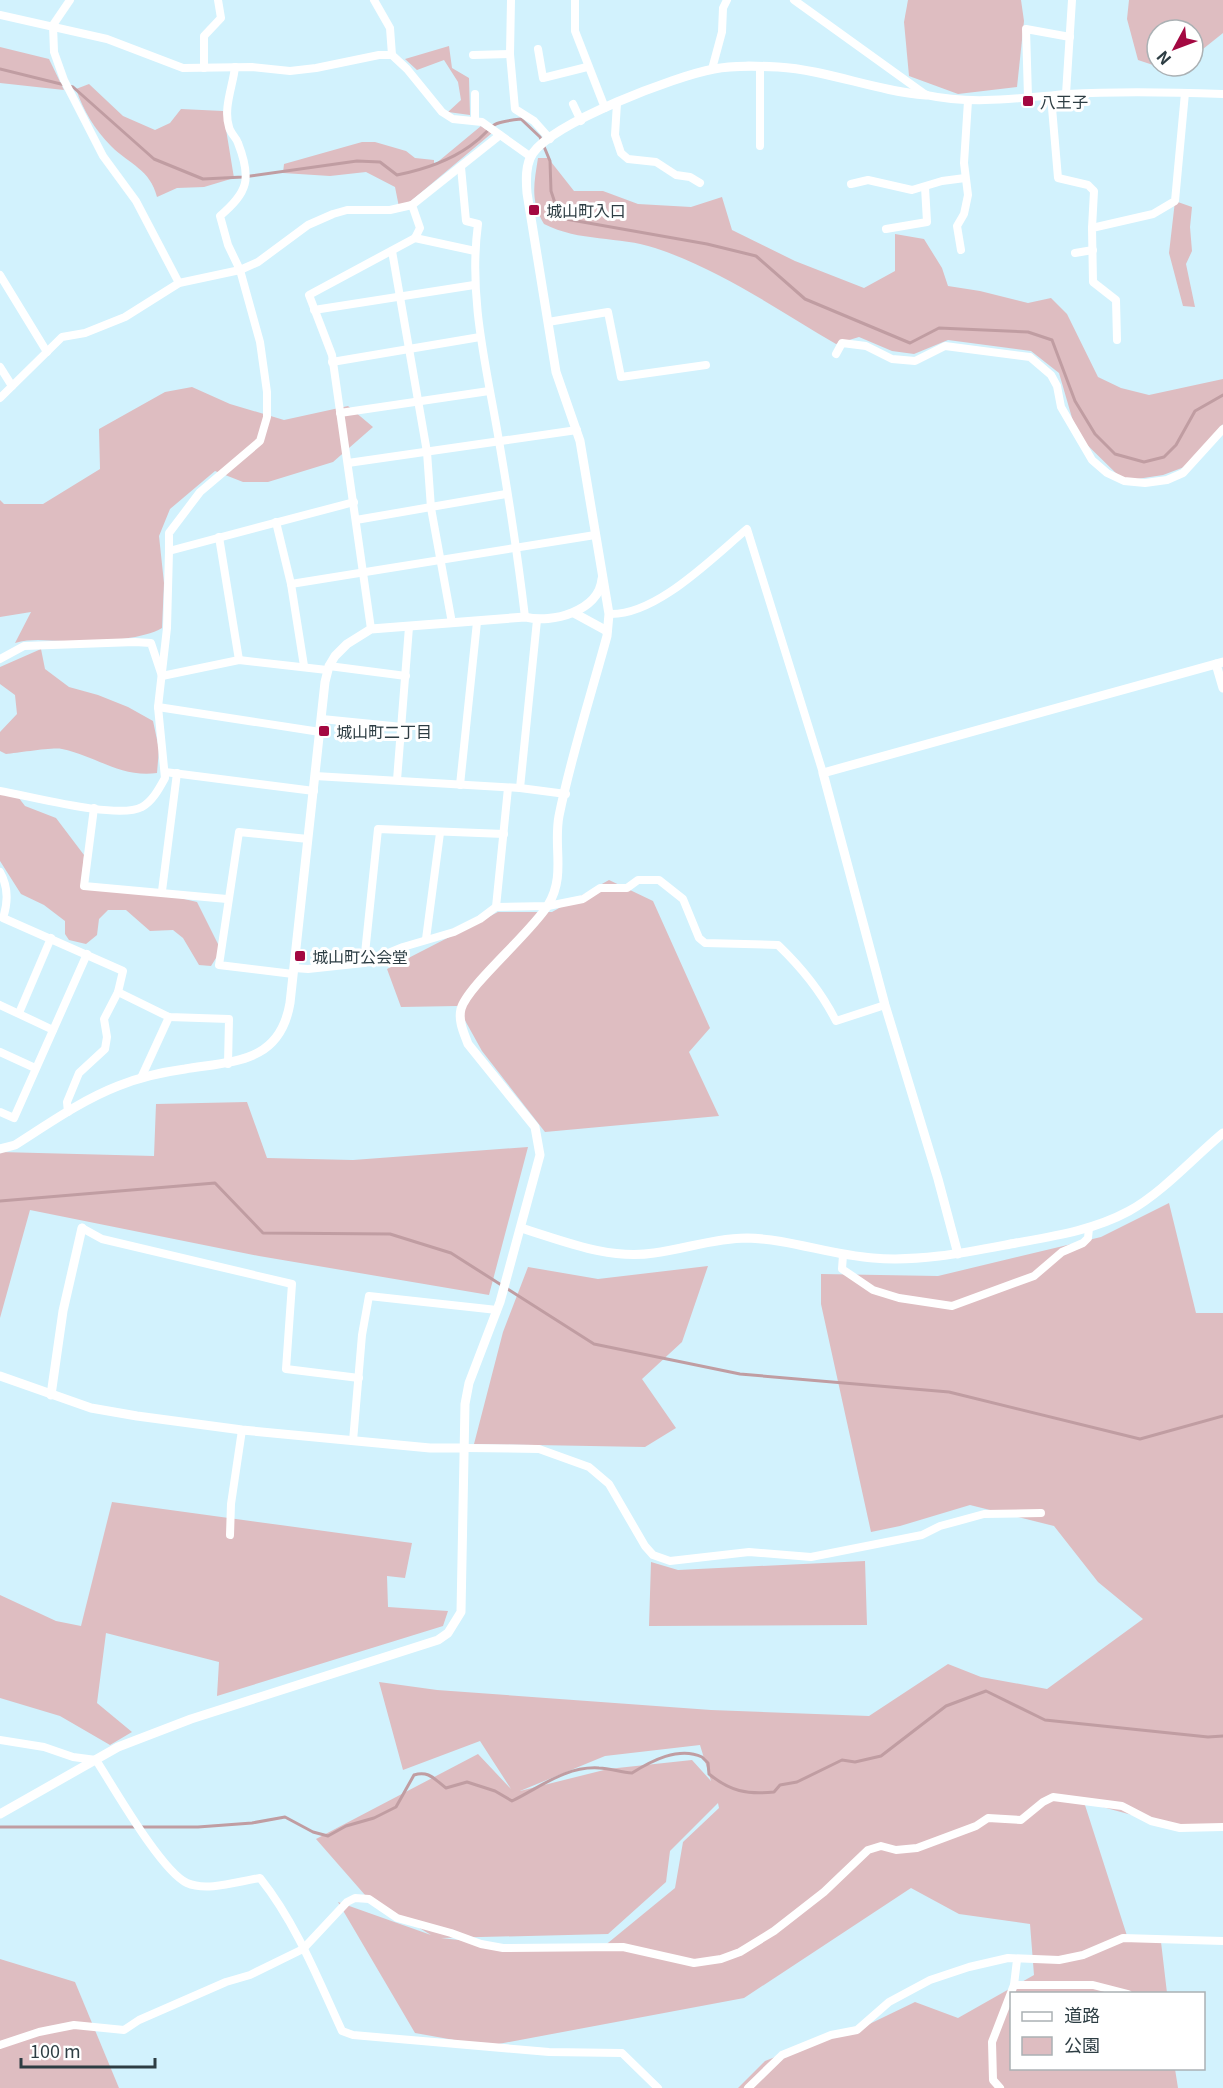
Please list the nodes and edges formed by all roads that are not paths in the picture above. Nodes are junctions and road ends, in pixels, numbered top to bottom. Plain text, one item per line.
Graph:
1 (70, 0) edge
2 (218, 0) edge
3 (374, 0) edge
4 (511, 0) edge
5 (575, 0) edge
6 (727, 0) edge
7 (794, 0) edge
8 (1072, 0) edge
9 (0, 15) edge
10 (53, 25) junction
11 (1070, 37) junction
12 (538, 49) dead end
13 (510, 54) junction
14 (392, 55) junction
15 (472, 55) dead end
16 (235, 67) junction
17 (587, 67) junction
18 (760, 67) junction
19 (204, 68) junction
20 (712, 69) junction
21 (1185, 93) junction
22 (475, 94) dead end
23 (1066, 94) junction
24 (1223, 94) edge
25 (926, 95) junction
26 (1051, 96) junction
27 (1028, 97) junction
28 (968, 101) junction
29 (616, 103) junction
30 (573, 104) dead end
31 (605, 108) junction
32 (478, 121) junction
33 (580, 121) junction
34 (497, 133) junction
35 (550, 139) junction
36 (760, 146) dead end
37 (531, 156) junction
38 (461, 167) junction
39 (965, 177) junction
40 (700, 183) dead end
41 (851, 184) dead end
42 (925, 187) junction
43 (412, 205) junction
44 (1092, 228) junction
45 (886, 229) dead end
46 (415, 238) junction
47 (392, 250) junction
48 (961, 250) dead end
49 (1092, 250) junction
50 (475, 251) junction
51 (1075, 253) dead end
52 (240, 270) junction
53 (0, 275) edge
54 (179, 283) junction
55 (474, 285) junction
56 (399, 296) junction
57 (314, 310) junction
58 (548, 322) junction
59 (480, 337) junction
60 (1117, 340) dead end
61 (409, 348) junction
62 (46, 352) junction
63 (836, 354) dead end
64 (333, 362) junction
65 (706, 365) dead end
66 (0, 367) edge
67 (12, 386) junction
68 (489, 391) junction
69 (0, 398) edge
70 (418, 401) junction
71 (340, 413) junction
72 (1223, 429) edge
73 (577, 430) junction
74 (500, 443) junction
75 (427, 452) junction
76 (348, 463) junction
77 (506, 494) junction
78 (354, 502) junction
79 (431, 508) junction
80 (356, 520) junction
81 (276, 522) junction
82 (595, 535) junction
83 (219, 537) junction
84 (517, 548) junction
85 (169, 551) junction
86 (440, 559) junction
87 (603, 570) junction
88 (362, 574) junction
89 (291, 584) junction
90 (574, 613) junction
91 (609, 614) junction
92 (525, 617) junction
93 (537, 620) junction
94 (477, 622) junction
95 (452, 623) junction
96 (409, 627) junction
97 (371, 629) junction
98 (607, 632) junction
99 (0, 659) edge
100 (239, 660) junction
101 (1220, 663) edge
102 (304, 666) junction
103 (328, 668) junction
104 (162, 676) junction
105 (406, 676) junction
106 (1223, 688) edge
107 (158, 707) junction
108 (322, 719) junction
109 (402, 727) junction
110 (320, 732) junction
111 (165, 772) junction
112 (177, 773) junction
113 (823, 773) junction
114 (315, 776) junction
115 (397, 780) junction
116 (460, 785) junction
117 (508, 788) junction
118 (520, 788) junction
119 (0, 791) edge
120 (314, 791) junction
121 (566, 794) junction
122 (94, 808) junction
123 (440, 832) junction
124 (504, 834) junction
125 (308, 840) junction
126 (0, 872) edge
127 (162, 891) junction
128 (227, 899) junction
129 (548, 906) junction
130 (496, 907) junction
131 (2, 922) edge
132 (51, 938) junction
133 (426, 939) junction
134 (87, 954) junction
135 (363, 963) junction
136 (294, 971) junction
137 (118, 992) junction
138 (0, 1005) edge
139 (885, 1005) junction
140 (19, 1013) junction
141 (169, 1017) junction
142 (53, 1030) junction
143 (0, 1052) edge
144 (228, 1064) junction
145 (35, 1068) junction
146 (141, 1078) junction
147 (0, 1112) edge
148 (68, 1112) junction
149 (1223, 1133) edge
150 (0, 1149) edge
151 (82, 1228) joint
152 (521, 1228) junction
153 (1089, 1228) junction
154 (958, 1254) junction
155 (843, 1255) junction
156 (499, 1306) junction
157 (0, 1376) edge
158 (359, 1378) junction
159 (51, 1395) junction
160 (242, 1430) junction
161 (353, 1441) junction
162 (465, 1449) junction
163 (1041, 1513) dead end
164 (230, 1534) dead end
165 (0, 1740) edge
166 (96, 1760) junction
167 (0, 1814) edge
168 (1223, 1827) edge
169 (1223, 1941) edge
170 (303, 1949) junction
171 (1017, 1960) junction
172 (1014, 1985) junction
173 (1011, 1992) edge
174 (1120, 1992) edge
175 (1010, 1995) edge
176 (0, 2045) edge
177 (658, 2088) edge
178 (748, 2088) edge
179 (1000, 2088) edge

1 - 10 street
2 - 19 street
3 - 14 street
4 - 13 street
5 - 17 street
6 - 20 street
7 - 25 street
8 - 11 street
9 - 10 street
10 - 19 street
10 - 54 street
11 - 23 street
11 - 27 street
12 - 17 street
13 - 15 street
13 - 35 street
14 - 16 street
14 - 32 street
16 - 19 street
16 - 52 street
17 - 31 street
18 - 20 street
18 - 25 street
18 - 36 street
20 - 29 street
21 - 23 street
21 - 24 street
21 - 44 street
22 - 32 street
23 - 26 street
25 - 28 street
26 - 27 street
26 - 44 street
27 - 28 street
28 - 39 street
29 - 31 street
29 - 40 street
30 - 33 street
31 - 33 street
32 - 34 street
33 - 35 street
34 - 37 street
34 - 38 street
35 - 37 street
37 - 58 street
38 - 43 street
38 - 50 street
39 - 42 street
39 - 48 street
41 - 42 street
42 - 45 street
43 - 46 street
43 - 52 street
44 - 49 street
46 - 47 street
46 - 50 street
47 - 56 street
47 - 57 street
49 - 51 street
49 - 60 street
50 - 55 street
52 - 54 street
52 - 85 street
53 - 62 street
54 - 62 street
55 - 56 street
55 - 59 street
56 - 57 street
56 - 61 street
57 - 64 street
58 - 65 street
58 - 73 street
59 - 61 street
59 - 68 street
61 - 64 street
61 - 70 street
62 - 67 street
63 - 72 street
64 - 71 street
66 - 67 street
67 - 69 street
68 - 70 street
68 - 74 street
70 - 71 street
70 - 75 street
71 - 76 street
73 - 74 street
73 - 82 street
74 - 75 street
74 - 77 street
75 - 76 street
75 - 79 street
76 - 78 street
77 - 79 street
77 - 84 street
78 - 80 street
78 - 81 street
79 - 80 street
79 - 86 street
80 - 88 street
81 - 83 street
81 - 89 street
82 - 84 street
82 - 87 street
83 - 85 street
83 - 100 street
84 - 86 street
84 - 92 street
85 - 104 street
86 - 88 street
86 - 95 street
87 - 90 street
87 - 91 street
88 - 89 street
88 - 97 street
89 - 102 street
90 - 93 street
90 - 98 street
91 - 98 street
91 - 113 street
92 - 93 street
92 - 94 street
93 - 118 street
94 - 95 street
94 - 116 street
95 - 96 street
96 - 97 street
96 - 105 street
97 - 103 street
98 - 121 street
99 - 104 street
100 - 102 street
100 - 104 street
101 - 106 street
101 - 113 street
102 - 103 street
103 - 105 street
103 - 108 street
104 - 107 street
105 - 109 street
107 - 110 street
107 - 111 street
108 - 109 street
108 - 110 street
109 - 115 street
110 - 114 street
111 - 112 street
111 - 122 street
112 - 120 street
112 - 127 street
113 - 139 street
114 - 115 street
114 - 120 street
115 - 116 street
116 - 117 street
117 - 118 street
117 - 124 street
118 - 121 street
119 - 122 street
120 - 125 street
121 - 129 street
122 - 127 street
123 - 124 street
123 - 133 street
123 - 135 street
124 - 130 street
125 - 128 street
125 - 136 street
126 - 131 street
127 - 128 street
128 - 136 street
129 - 130 street
129 - 139 street
129 - 152 street
130 - 133 street
131 - 132 street
132 - 134 street
132 - 140 street
133 - 135 street
134 - 137 street
134 - 142 street
135 - 136 street
136 - 144 street
137 - 141 street
137 - 148 street
138 - 140 street
139 - 154 street
140 - 142 street
141 - 144 street
141 - 146 street
142 - 145 street
143 - 145 street
144 - 146 street
145 - 147 street
146 - 148 street
148 - 150 street
149 - 153 street
151 - 158 street
151 - 159 street
152 - 155 street
152 - 156 street
153 - 154 street
153 - 155 street
154 - 155 street
156 - 158 street
156 - 162 street
157 - 159 street
158 - 161 street
159 - 160 street
160 - 161 street
160 - 164 street
161 - 162 street
162 - 163 street
162 - 166 street
165 - 166 street
166 - 167 street
166 - 170 street
168 - 170 street
169 - 171 street
170 - 176 street
170 - 177 street
171 - 172 street
171 - 178 street
172 - 173 street
172 - 174 street
175 - 179 street

